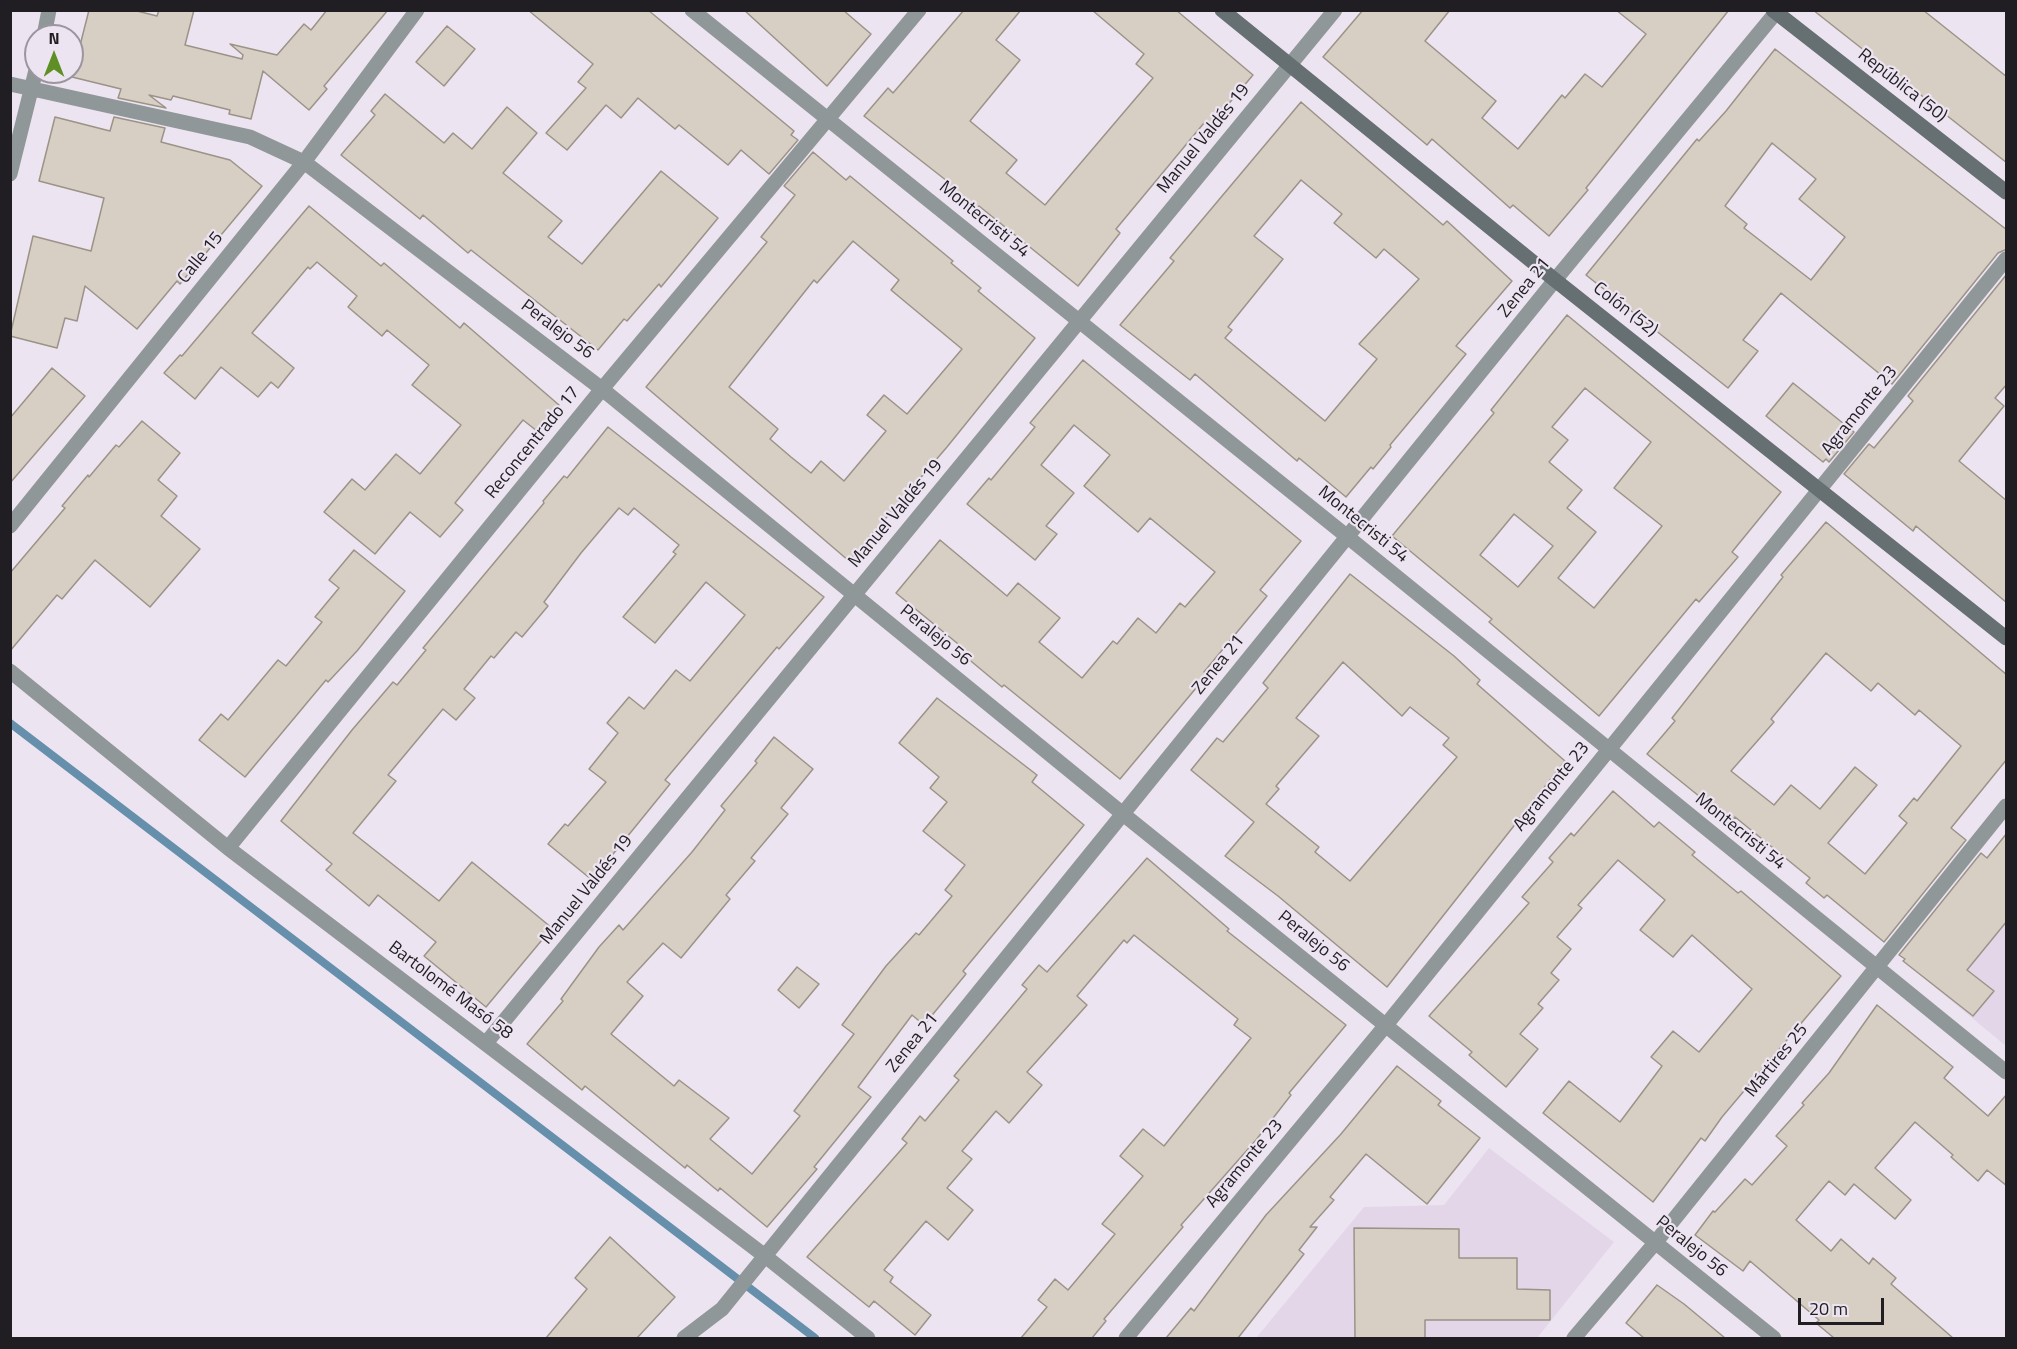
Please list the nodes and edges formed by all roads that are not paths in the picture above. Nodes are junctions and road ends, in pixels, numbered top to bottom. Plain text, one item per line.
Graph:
1 (417, 10) edge
2 (692, 10) edge
3 (919, 10) edge
4 (1222, 10) edge
5 (1335, 10) edge
6 (1776, 11) edge
7 (1289, 66) junction
8 (10, 84) edge
9 (33, 84) edge
10 (32, 89) junction
11 (830, 119) junction
12 (304, 162) junction
13 (10, 174) edge
14 (2007, 192) edge
15 (2007, 259) edge
16 (1555, 280) junction
17 (1079, 322) junction
18 (602, 389) junction
19 (1821, 490) junction
20 (10, 526) edge
21 (1349, 538) junction
22 (854, 595) junction
23 (2007, 638) edge
24 (10, 671) edge
25 (1608, 749) junction
26 (2007, 806) edge
27 (1122, 814) junction
28 (228, 848) junction
29 (1876, 969) junction
30 (1386, 1024) junction
31 (486, 1043) junction
32 (2007, 1072) edge
33 (1655, 1243) junction
34 (765, 1256) junction
35 (684, 1338) edge
36 (868, 1338) edge
37 (1126, 1338) edge
38 (1574, 1338) edge
39 (1774, 1338) edge

1 - 12 street, Calle 15
2 - 11 street, Montecristi 54
3 - 11 street, Reconcentrado 17
4 - 7 main road, Colón (52)
5 - 7 street, Manuel Valdés 19
6 - 14 main road, República (50)
6 - 16 street, Zenea 21
7 - 16 main road, Colón (52)
7 - 17 street, Manuel Valdés 19
8 - 10 street, Peralejo 56
9 - 10 street
10 - 12 street, Peralejo 56
10 - 13 street
11 - 17 street, Montecristi 54
11 - 18 street, Reconcentrado 17
12 - 18 street, Peralejo 56
12 - 20 street, Calle 15
15 - 19 street, Agramonte 23
16 - 19 main road, Colón (52)
16 - 21 street, Zenea 21
17 - 21 street, Montecristi 54
17 - 22 street, Manuel Valdés 19
18 - 22 street, Peralejo 56
18 - 28 street, Reconcentrado 17
19 - 23 main road, Colón (52)
19 - 25 street, Agramonte 23
21 - 25 street, Montecristi 54
21 - 27 street, Zenea 21
22 - 27 street, Peralejo 56
22 - 31 street, Manuel Valdés 19
24 - 28 street, Bartolomé Masó 58
25 - 29 street, Montecristi 54
25 - 30 street, Agramonte 23
26 - 29 street, Mártires 25
27 - 30 street, Peralejo 56
27 - 34 street, Zenea 21
28 - 31 street, Bartolomé Masó 58
29 - 32 street, Montecristi 54
29 - 33 street, Mártires 25
30 - 33 street, Peralejo 56
30 - 37 street, Agramonte 23
31 - 34 street, Bartolomé Masó 58
33 - 38 street, Mártires 25
33 - 39 street, Peralejo 56
34 - 35 street, Zenea 21
34 - 36 street, Bartolomé Masó 58

